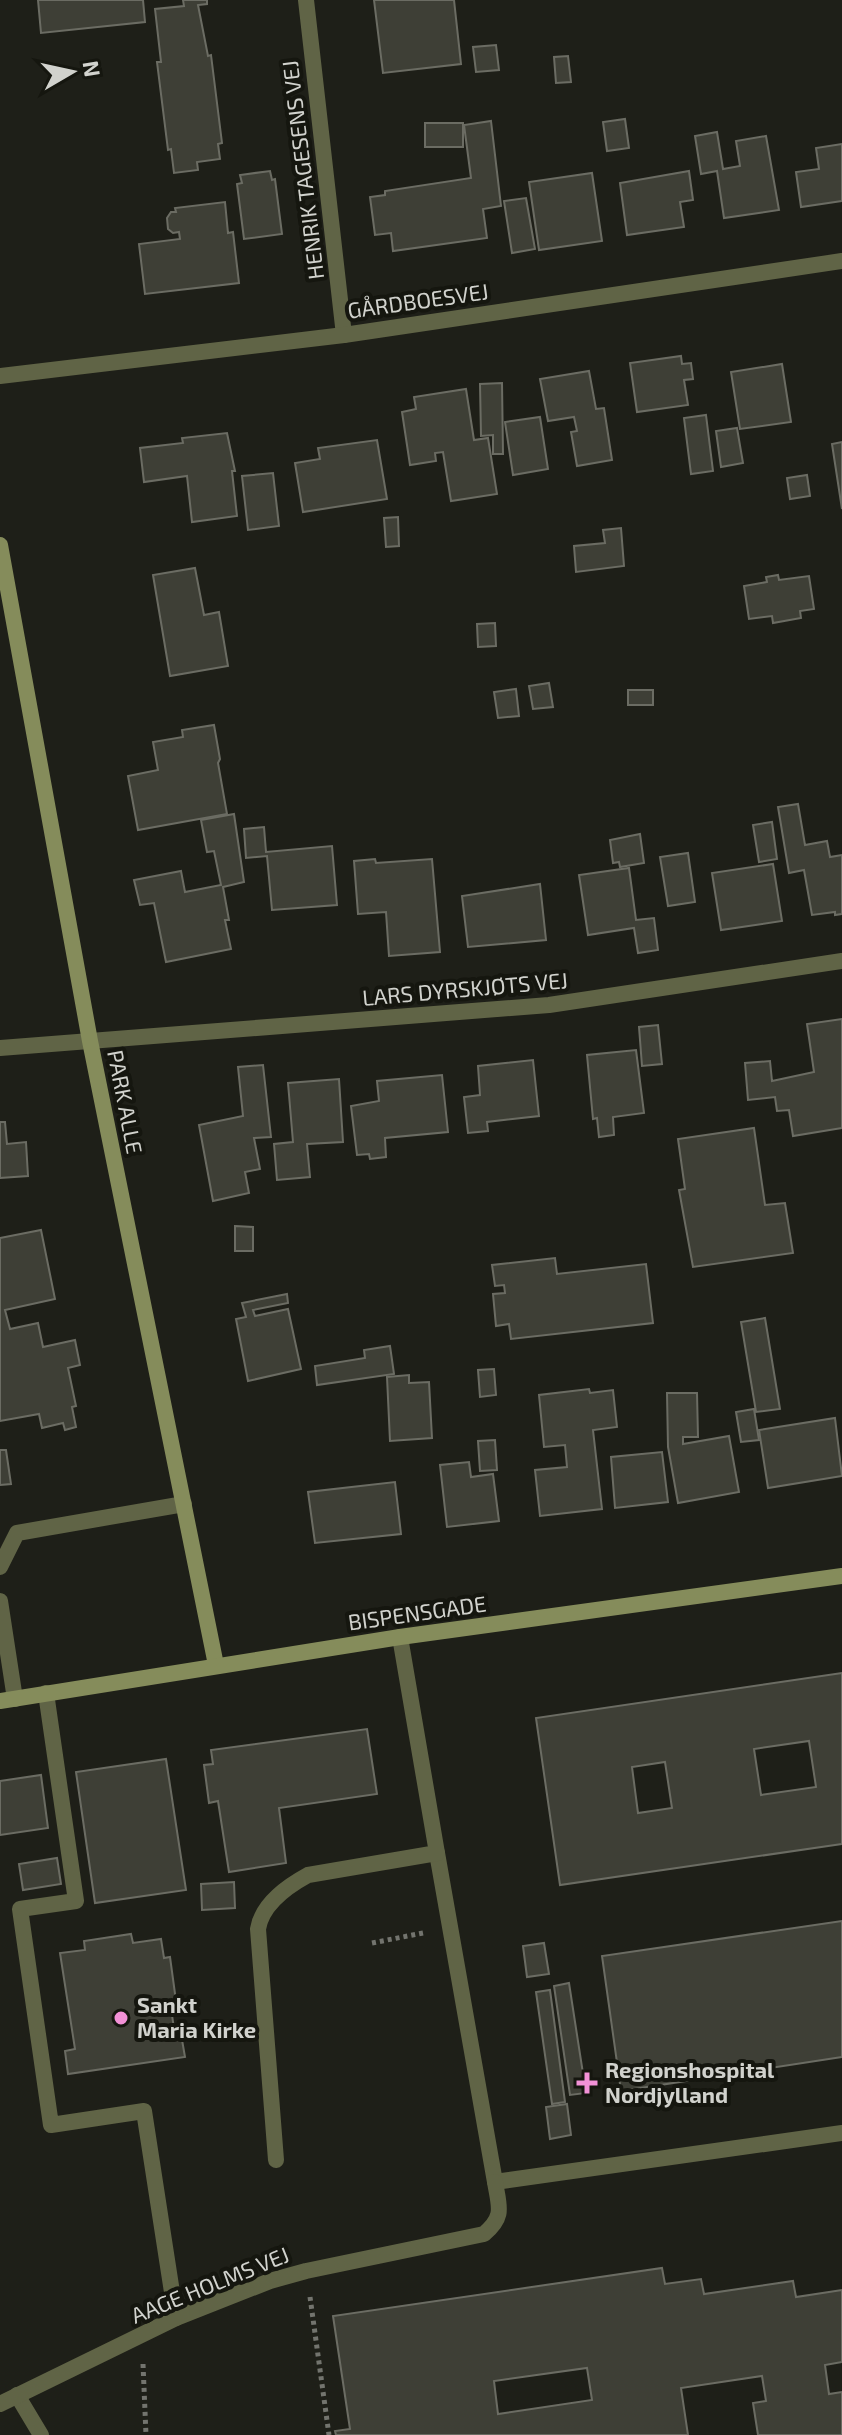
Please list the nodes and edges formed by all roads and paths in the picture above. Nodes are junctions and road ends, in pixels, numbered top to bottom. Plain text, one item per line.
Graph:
1 (306, 0) edge
2 (842, 261) edge
3 (344, 335) junction
4 (0, 376) edge
5 (0, 545) edge
6 (842, 961) edge
7 (90, 1041) junction
8 (0, 1048) edge
9 (184, 1504) junction
10 (0, 1567) edge
11 (842, 1576) edge
12 (0, 1601) edge
13 (400, 1637) junction
14 (216, 1665) junction
15 (46, 1693) junction
16 (8, 1700) edge
17 (437, 1853) junction
18 (449, 1916) junction
19 (372, 1943) dead end
20 (842, 2133) edge
21 (276, 2160) dead end
22 (495, 2182) junction
23 (306, 2271) junction
24 (176, 2318) junction
25 (142, 2335) junction
26 (17, 2395) junction
27 (0, 2404) edge
28 (41, 2435) edge
29 (146, 2435) edge
30 (329, 2435) edge

1 - 3 street, HENRIK TAGESENS VEJ
2 - 3 street, GÅRDBOESVEJ
3 - 4 street, GÅRDBOESVEJ
5 - 7 street, PARK ALLE
6 - 7 street, LARS DYRSKJØTS VEJ
7 - 8 street, LARS DYRSKJØTS VEJ
7 - 9 street, PARK ALLE
9 - 10 street
9 - 14 street, PARK ALLE
11 - 13 street, BISPENSGADE
12 - 16 street
13 - 14 street, BISPENSGADE
13 - 17 street, AAGE HOLMS VEJ
14 - 15 street, BISPENSGADE
15 - 16 street, BISPENSGADE
15 - 24 street
17 - 18 street, AAGE HOLMS VEJ
17 - 21 street
18 - 19 path
18 - 22 street, AAGE HOLMS VEJ
20 - 22 street
22 - 23 street, AAGE HOLMS VEJ
23 - 24 street, AAGE HOLMS VEJ
23 - 30 path
24 - 25 street, AAGE HOLMS VEJ
25 - 26 street, AAGE HOLMS VEJ
25 - 29 path
26 - 27 street, AAGE HOLMS VEJ
26 - 28 street

